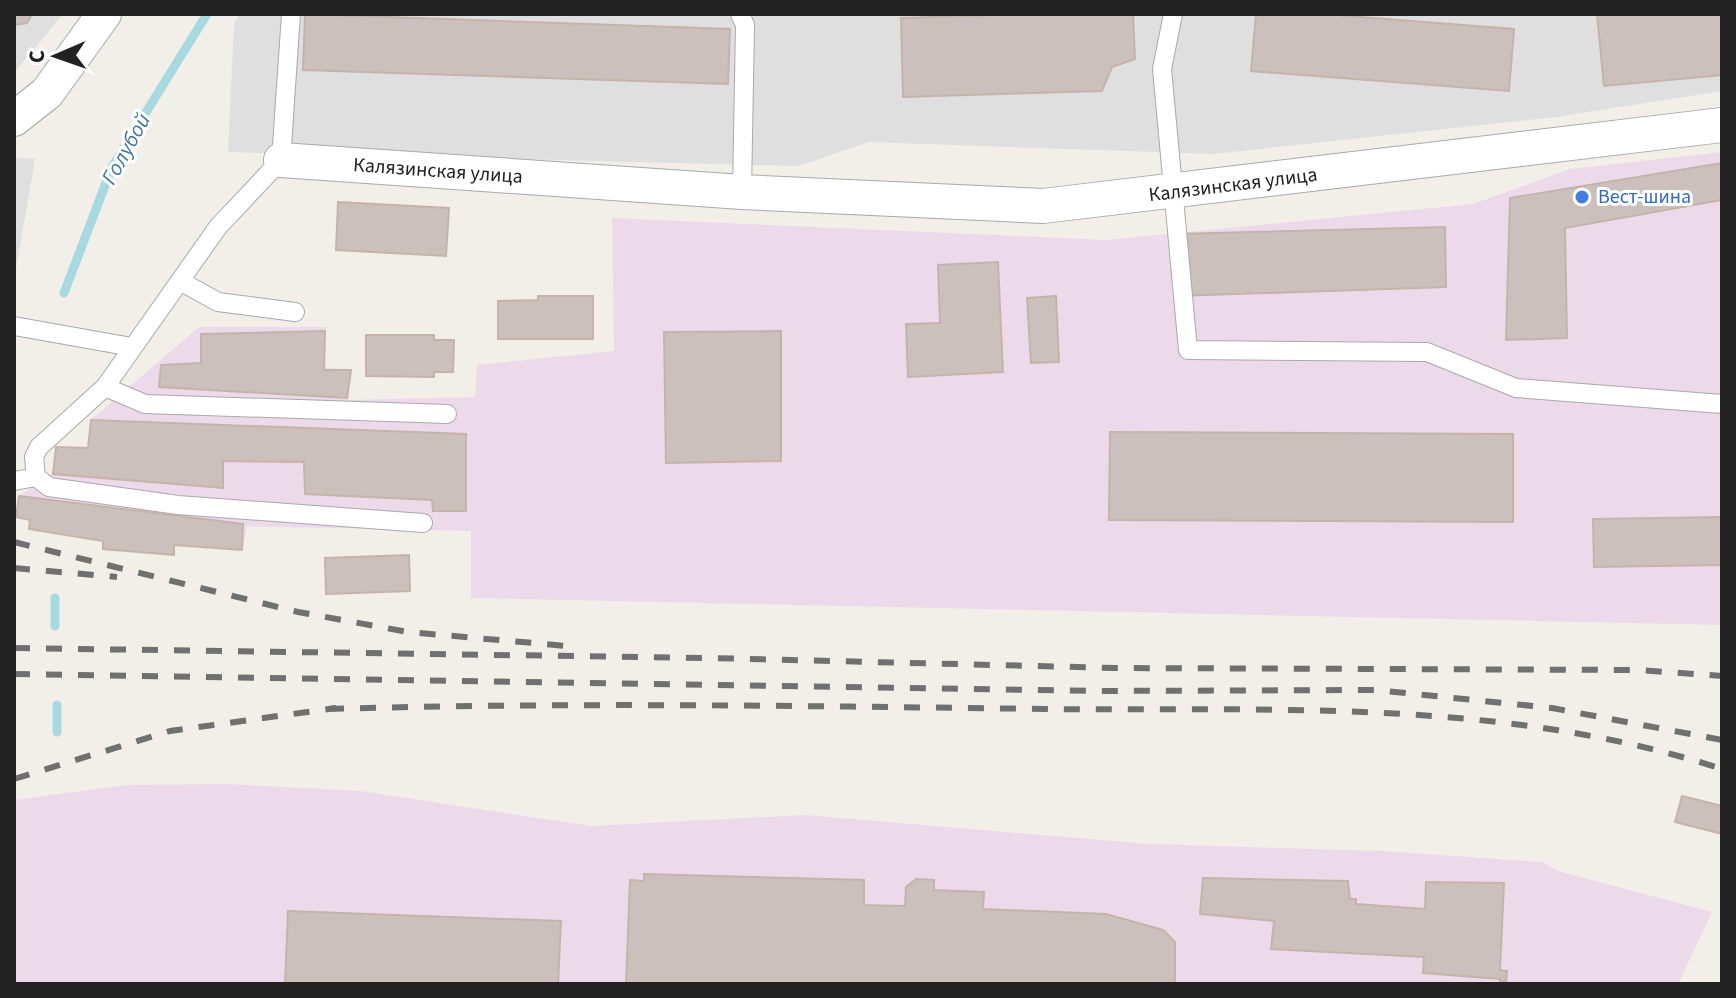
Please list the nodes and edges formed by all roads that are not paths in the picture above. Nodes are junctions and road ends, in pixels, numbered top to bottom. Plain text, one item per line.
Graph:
1 (104, 14) edge
2 (291, 14) edge
3 (740, 14) edge
4 (1173, 14) edge
5 (14, 119) edge
6 (1722, 125) edge
7 (281, 160) junction
8 (742, 192) junction
9 (1172, 193) junction
10 (180, 281) junction
11 (295, 312) dead end
12 (14, 326) edge
13 (132, 347) junction
14 (105, 387) junction
15 (1722, 404) edge
16 (447, 414) dead end
17 (36, 477) junction
18 (14, 481) edge
19 (423, 523) dead end

1 - 5 street
2 - 7 lane
3 - 8 lane
4 - 9 lane
6 - 9 street, Калязинская улица
7 - 8 street, Калязинская улица
7 - 10 lane
8 - 9 street, Калязинская улица
9 - 15 lane
10 - 11 lane
10 - 13 lane
12 - 13 lane
13 - 14 lane
14 - 16 lane
14 - 17 lane
17 - 18 lane
17 - 19 lane

